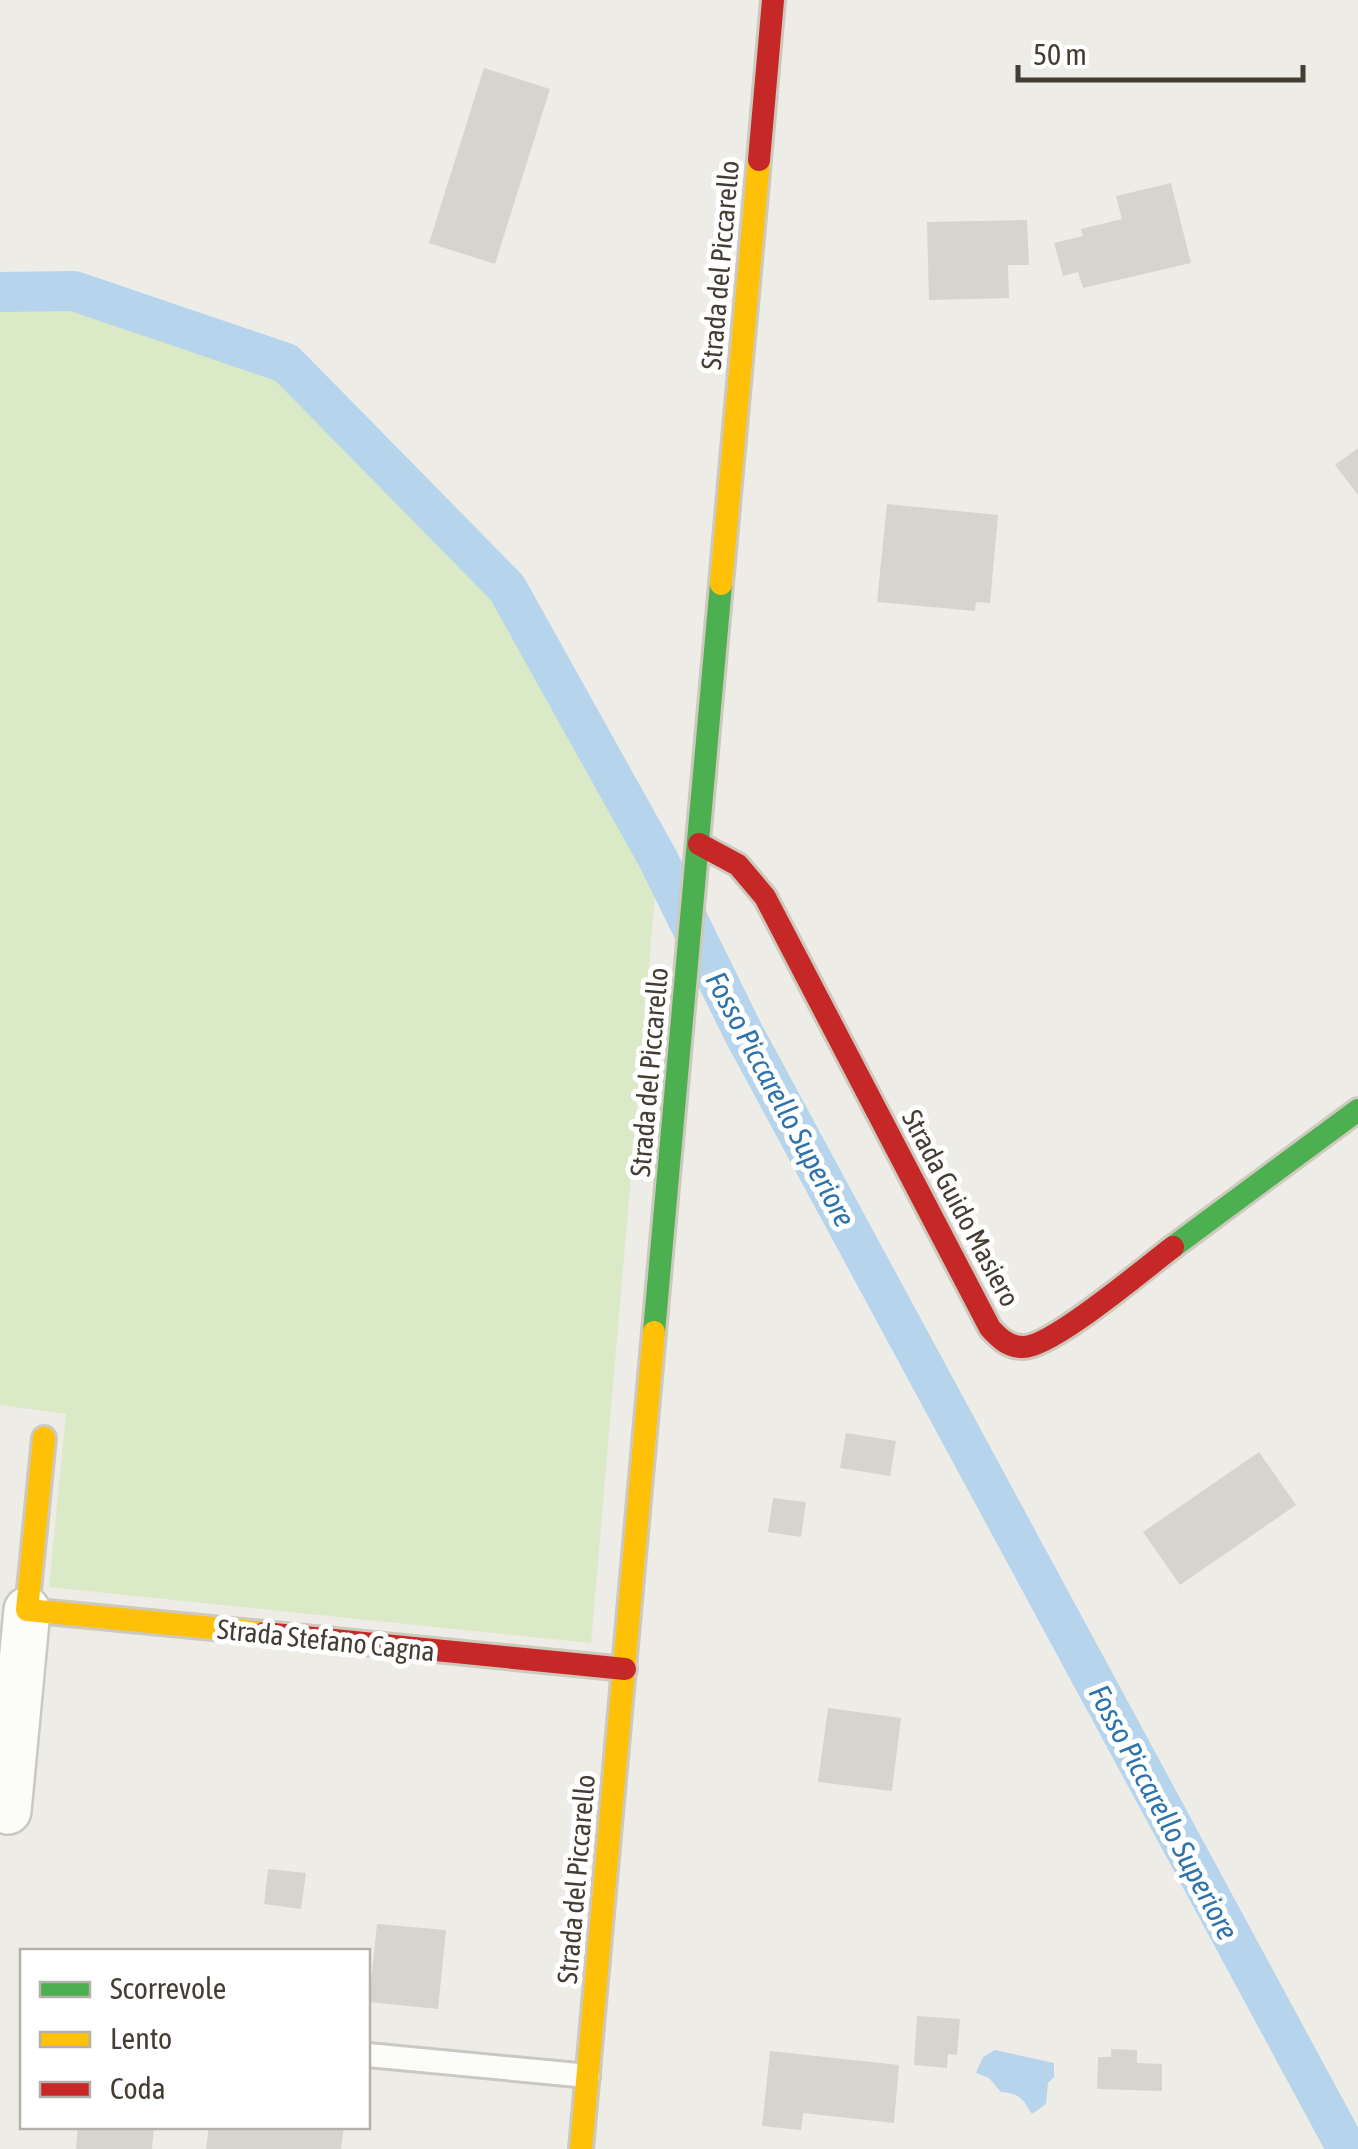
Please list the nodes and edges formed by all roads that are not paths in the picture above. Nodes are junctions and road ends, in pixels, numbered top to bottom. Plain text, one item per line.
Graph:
1 (773, 0) edge
2 (699, 844) junction
3 (1358, 1110) edge
4 (44, 1438) dead end
5 (26, 1610) junction
6 (625, 1670) junction
7 (8, 1811) dead end
8 (370, 2055) edge
9 (588, 2076) junction
10 (581, 2149) edge

1 - 2 street, Strada del Piccarello
2 - 3 street, Strada Guido Masiero
2 - 6 street, Strada del Piccarello
4 - 5 street
5 - 6 street, Strada Stefano Cagna
5 - 7 street
6 - 9 street, Strada del Piccarello
8 - 9 lane
9 - 10 street, Strada del Piccarello

